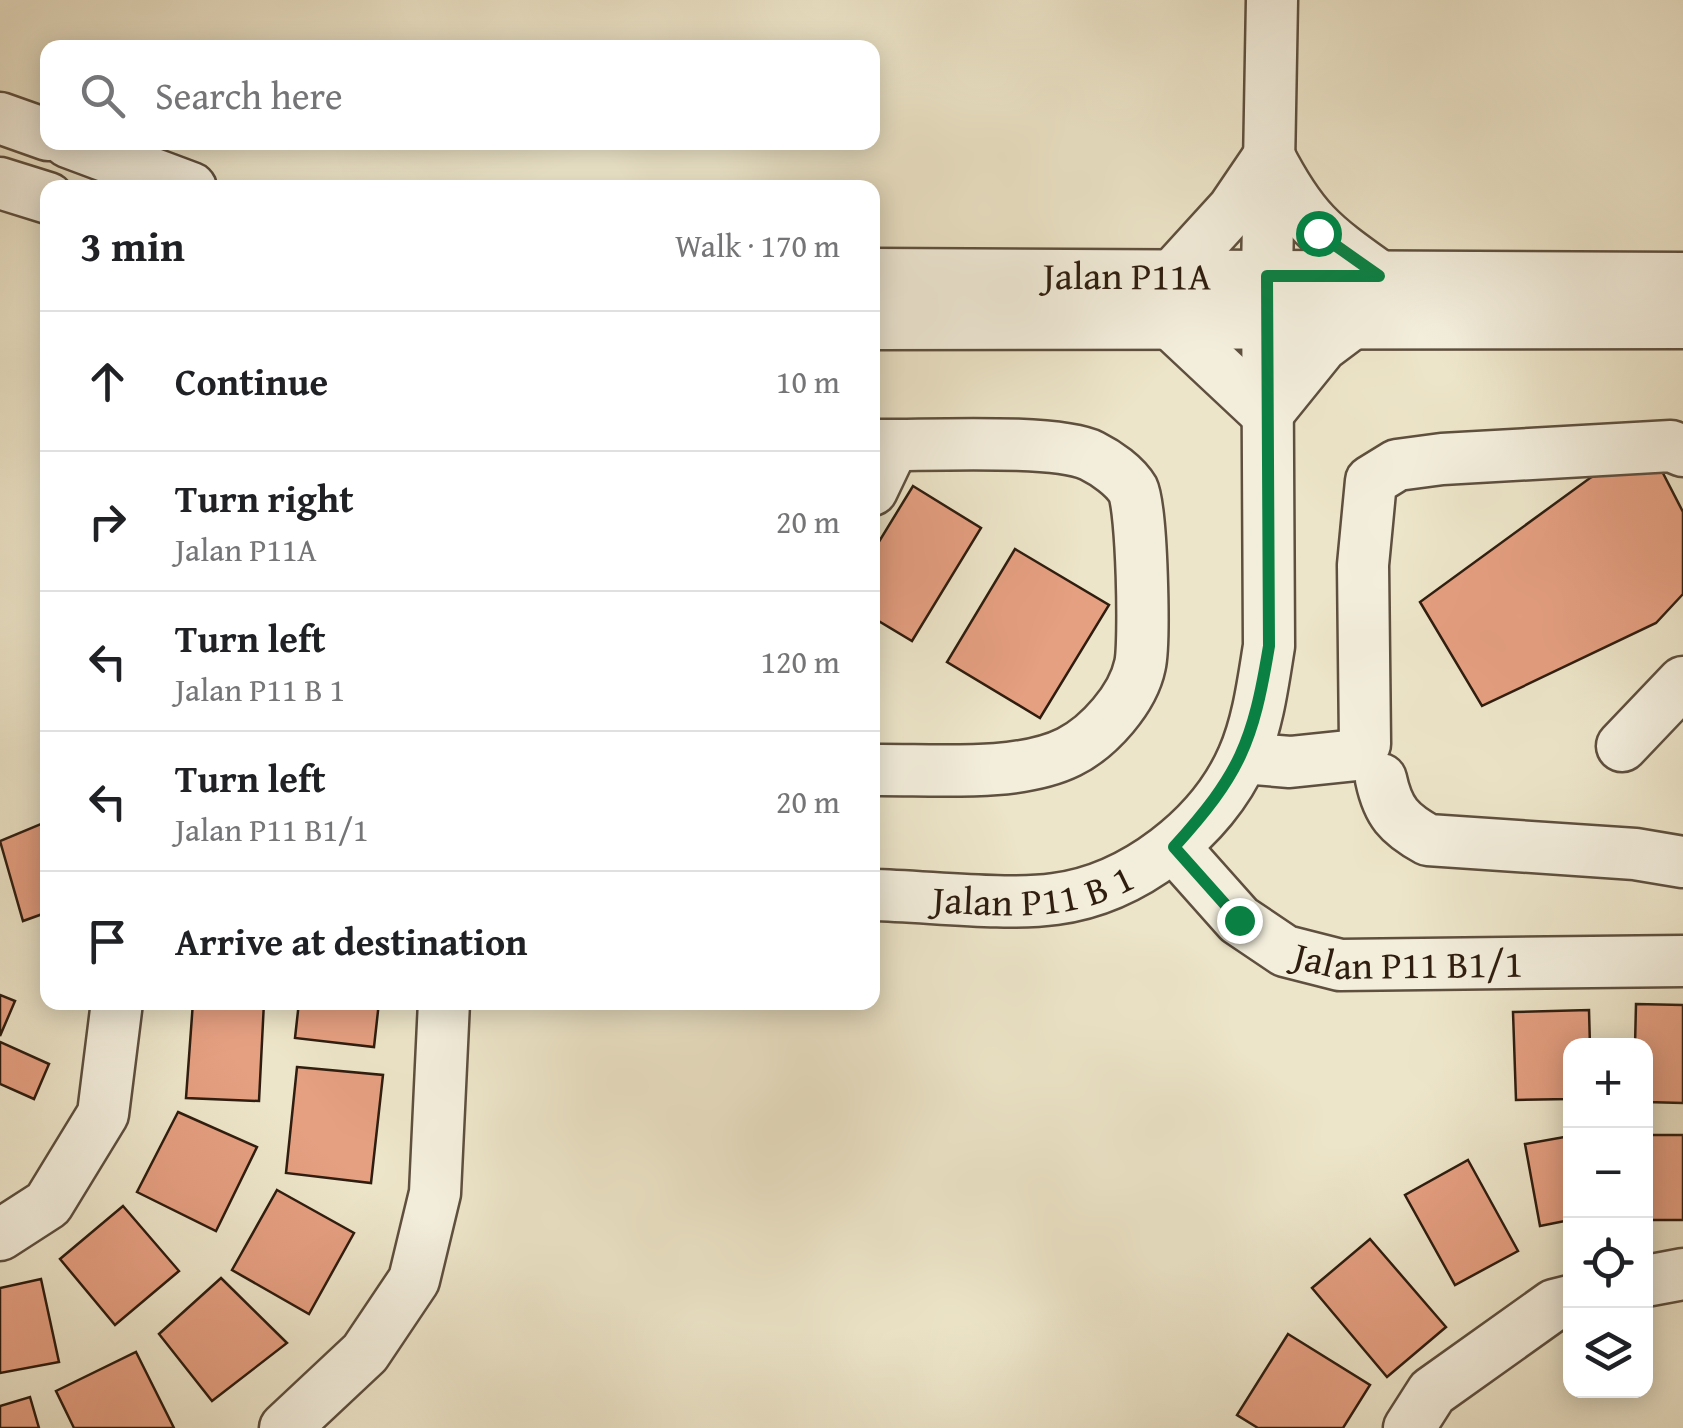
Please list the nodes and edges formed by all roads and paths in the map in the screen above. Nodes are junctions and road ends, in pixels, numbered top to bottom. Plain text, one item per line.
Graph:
1 (1272, 0) edge
2 (0, 118) edge
3 (40, 132) edge
4 (89, 150) edge
5 (1269, 156) junction
6 (170, 180) edge
7 (0, 183) edge
8 (40, 196) edge
9 (880, 274) edge
10 (1172, 276) junction
11 (1267, 276) junction
12 (1379, 276) junction
13 (1683, 278) edge
14 (1683, 323) edge
15 (880, 324) edge
16 (1171, 324) junction
17 (1350, 324) junction
18 (1267, 325) junction
19 (1267, 414) junction
20 (883, 446) edge
21 (1683, 451) edge
22 (1683, 682) edge
23 (1622, 746) dead end
24 (1243, 758) junction
25 (1368, 759) junction
26 (880, 770) edge
27 (1174, 847) junction
28 (1683, 862) edge
29 (880, 894) edge
30 (1683, 960) edge
31 (116, 1010) edge
32 (444, 1010) edge
33 (0, 1235) edge
34 (1683, 1274) edge
35 (1653, 1280) edge
36 (1563, 1303) edge
37 (285, 1428) edge
38 (1408, 1428) edge

1 - 5 street, Jalan P11 B 1
2 - 3 street
4 - 6 street
5 - 10 street
5 - 11 street, Jalan P11 B 1
5 - 12 street
7 - 8 street
9 - 10 street, Jalan P11A
10 - 11 street, Jalan P11A
11 - 12 street, Jalan P11A
11 - 18 street, Jalan P11 B 1
12 - 13 street, Jalan P11A
14 - 17 street, Jalan P11A
15 - 16 street, Jalan P11A
16 - 18 street, Jalan P11A
16 - 19 street
17 - 18 street, Jalan P11A
17 - 19 street
18 - 19 street, Jalan P11 B 1
19 - 24 street, Jalan P11 B 1
20 - 26 street
21 - 25 street
22 - 23 street
24 - 25 street
24 - 27 street, Jalan P11 B 1
25 - 28 street
27 - 29 street, Jalan P11 B 1
27 - 30 street, Jalan P11 B1/1
31 - 33 street
32 - 37 street
34 - 35 street
36 - 38 street

